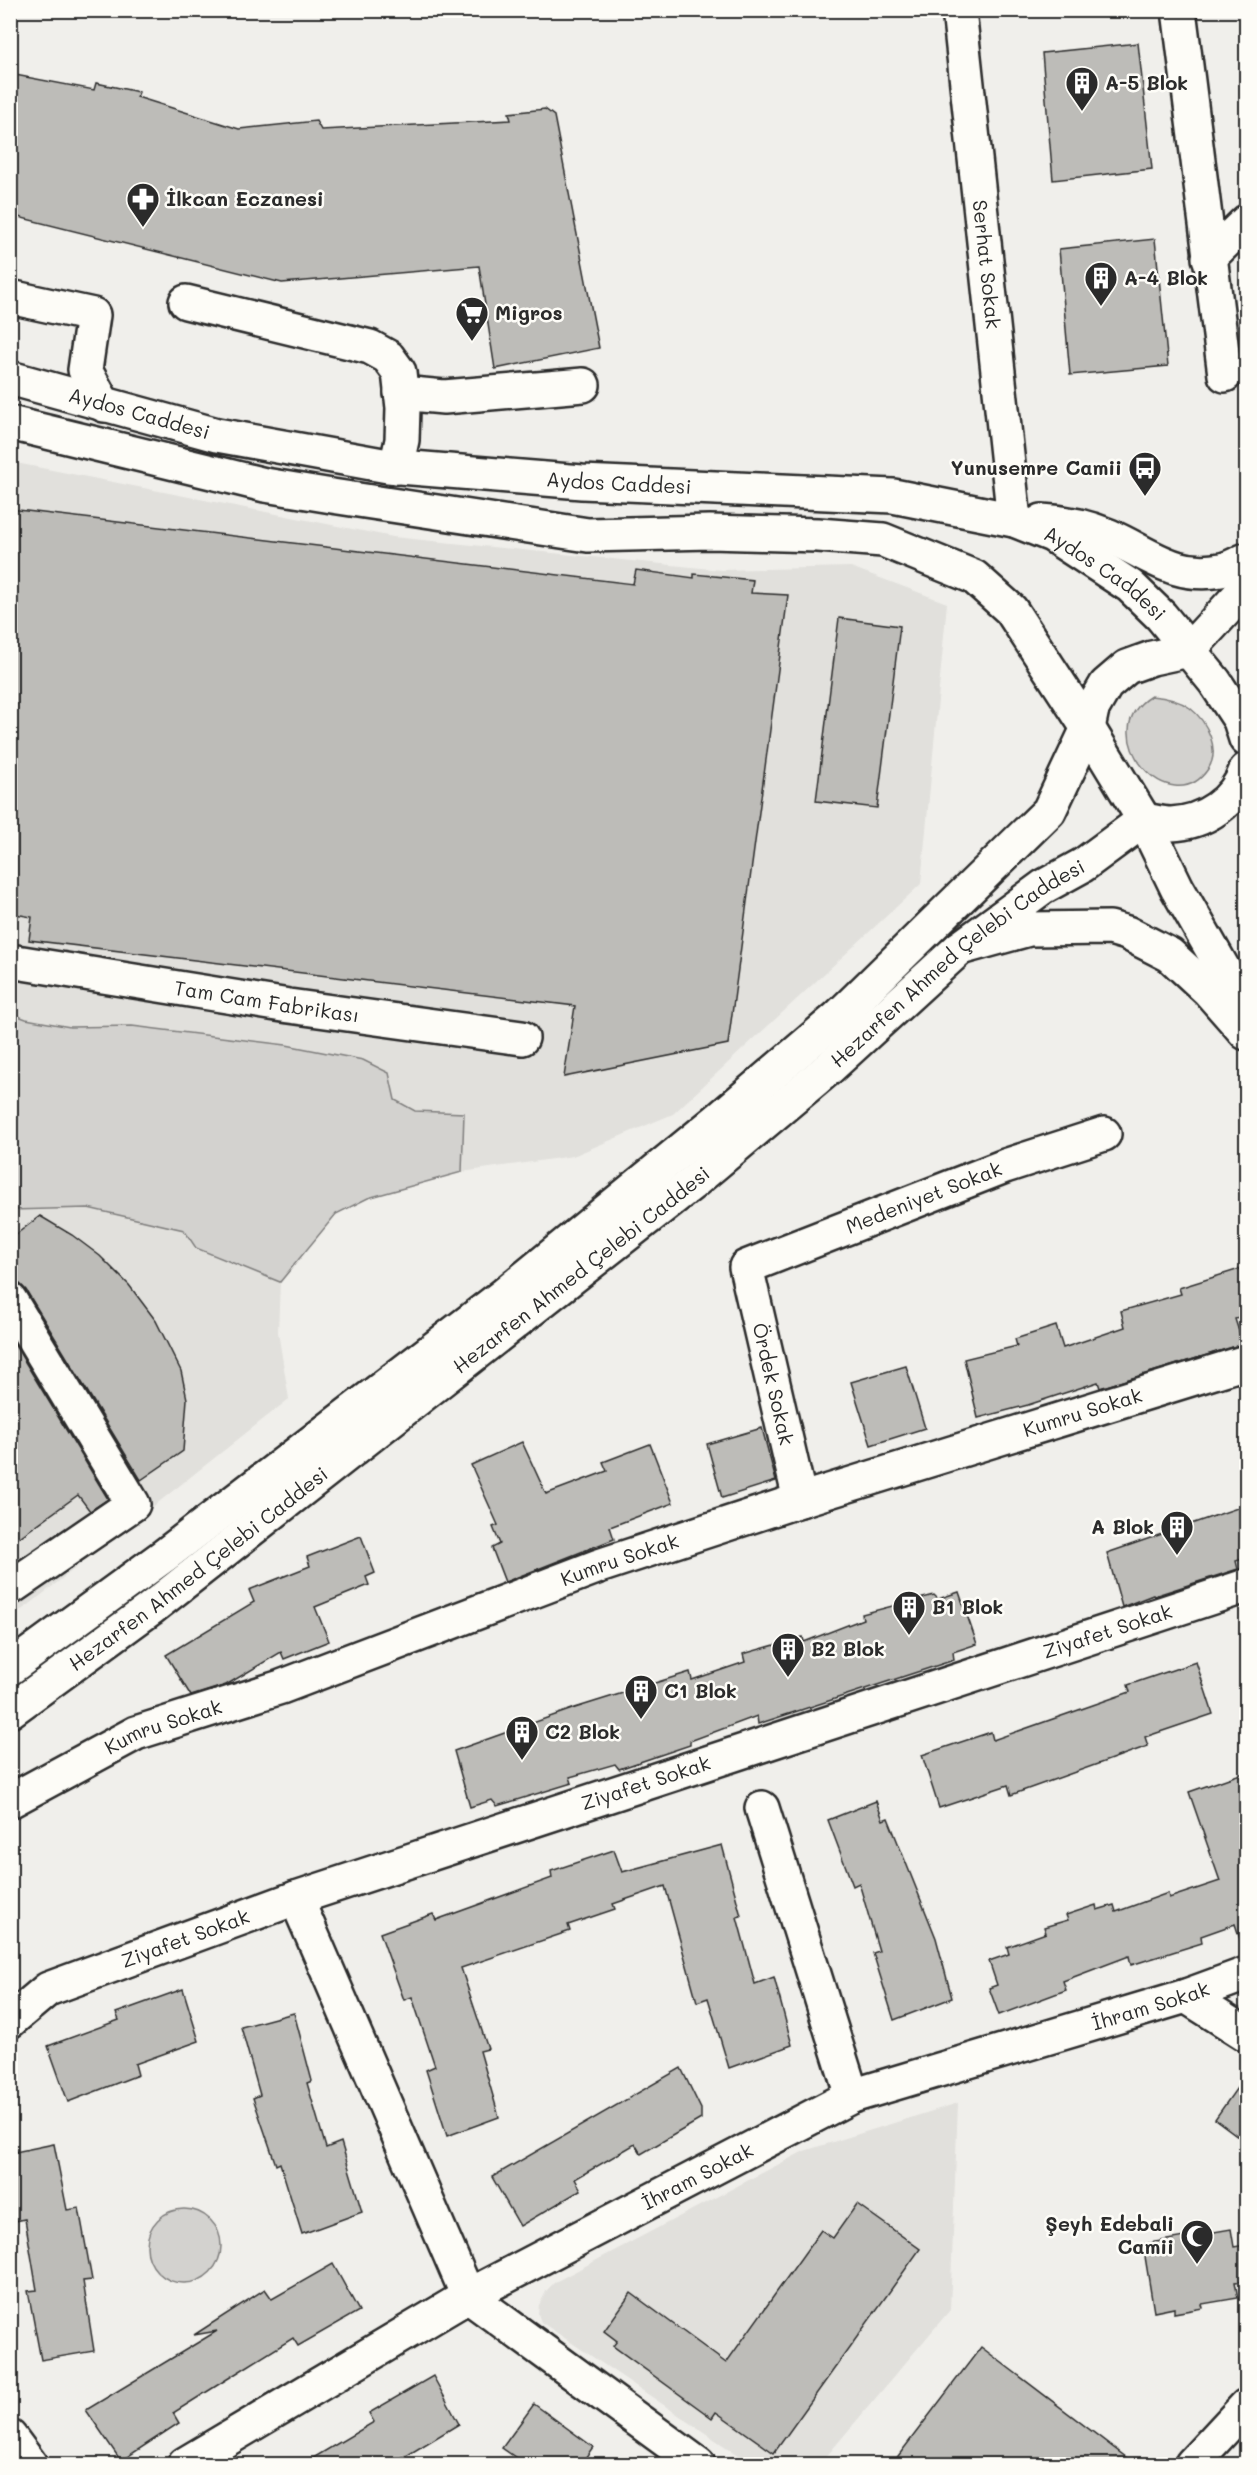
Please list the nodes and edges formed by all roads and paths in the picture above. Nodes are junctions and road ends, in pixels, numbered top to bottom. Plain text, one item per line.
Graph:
1 (959, 10) edge
2 (1179, 10) edge
3 (1246, 222) edge
4 (1209, 258) junction
5 (10, 297) edge
6 (186, 302) dead end
7 (1225, 375) dead end
8 (10, 378) edge
9 (583, 385) dead end
10 (401, 393) junction
11 (104, 405) junction
12 (10, 423) edge
13 (396, 467) junction
14 (1014, 520) junction
15 (1240, 574) edge
16 (1189, 650) junction
17 (1088, 728) junction
18 (1246, 739) edge
19 (1246, 770) edge
20 (1144, 820) junction
21 (960, 948) junction
22 (10, 961) edge
23 (1246, 1009) edge
24 (1246, 1033) edge
25 (522, 1038) dead end
26 (1104, 1134) dead end
27 (746, 1267) joint
28 (10, 1300) edge
29 (1246, 1362) edge
30 (800, 1500) junction
31 (1246, 1586) edge
32 (10, 1588) edge
33 (10, 1668) edge
34 (10, 1711) edge
35 (10, 1801) edge
36 (762, 1808) dead end
37 (296, 1898) junction
38 (1246, 1974) edge
39 (1186, 1996) junction
40 (10, 2021) edge
41 (1246, 2034) edge
42 (852, 2096) junction
43 (468, 2296) junction
44 (1246, 2406) edge
45 (10, 2437) edge
46 (30, 2464) edge
47 (185, 2464) edge
48 (698, 2464) edge
49 (1192, 2464) edge

1 - 14 street, Serhat Sokak
2 - 4 street
3 - 4 street
4 - 7 street
5 - 11 street
6 - 10 street
8 - 11 street, Aydos Caddesi
9 - 10 street
10 - 13 street
11 - 13 street, Aydos Caddesi
12 - 17 street, Aydos Caddesi
13 - 14 street, Aydos Caddesi
14 - 15 street
14 - 16 street, Aydos Caddesi
15 - 16 street
16 - 17 street, Hezarfen Ahmed Çelebi Caddesi
16 - 18 street, Aydos Caddesi
17 - 20 street, Aydos Caddesi
17 - 33 street, Hezarfen Ahmed Çelebi Caddesi
19 - 20 street
20 - 21 street, Hezarfen Ahmed Çelebi Caddesi
20 - 23 street
21 - 24 street
21 - 34 street, Hezarfen Ahmed Çelebi Caddesi
22 - 25 street, Tam Cam Fabrikası
26 - 27 street, Medeniyet Sokak
27 - 30 street, Ördek Sokak
28 - 32 street
29 - 30 street, Kumru Sokak
30 - 35 street, Kumru Sokak
31 - 37 street, Ziyafet Sokak
36 - 42 street
37 - 40 street, Ziyafet Sokak
37 - 43 street
38 - 39 street, İhram Sokak
39 - 41 street
39 - 42 street, İhram Sokak
42 - 43 street, İhram Sokak
43 - 47 street, İhram Sokak
43 - 48 street
44 - 49 street
45 - 46 street

